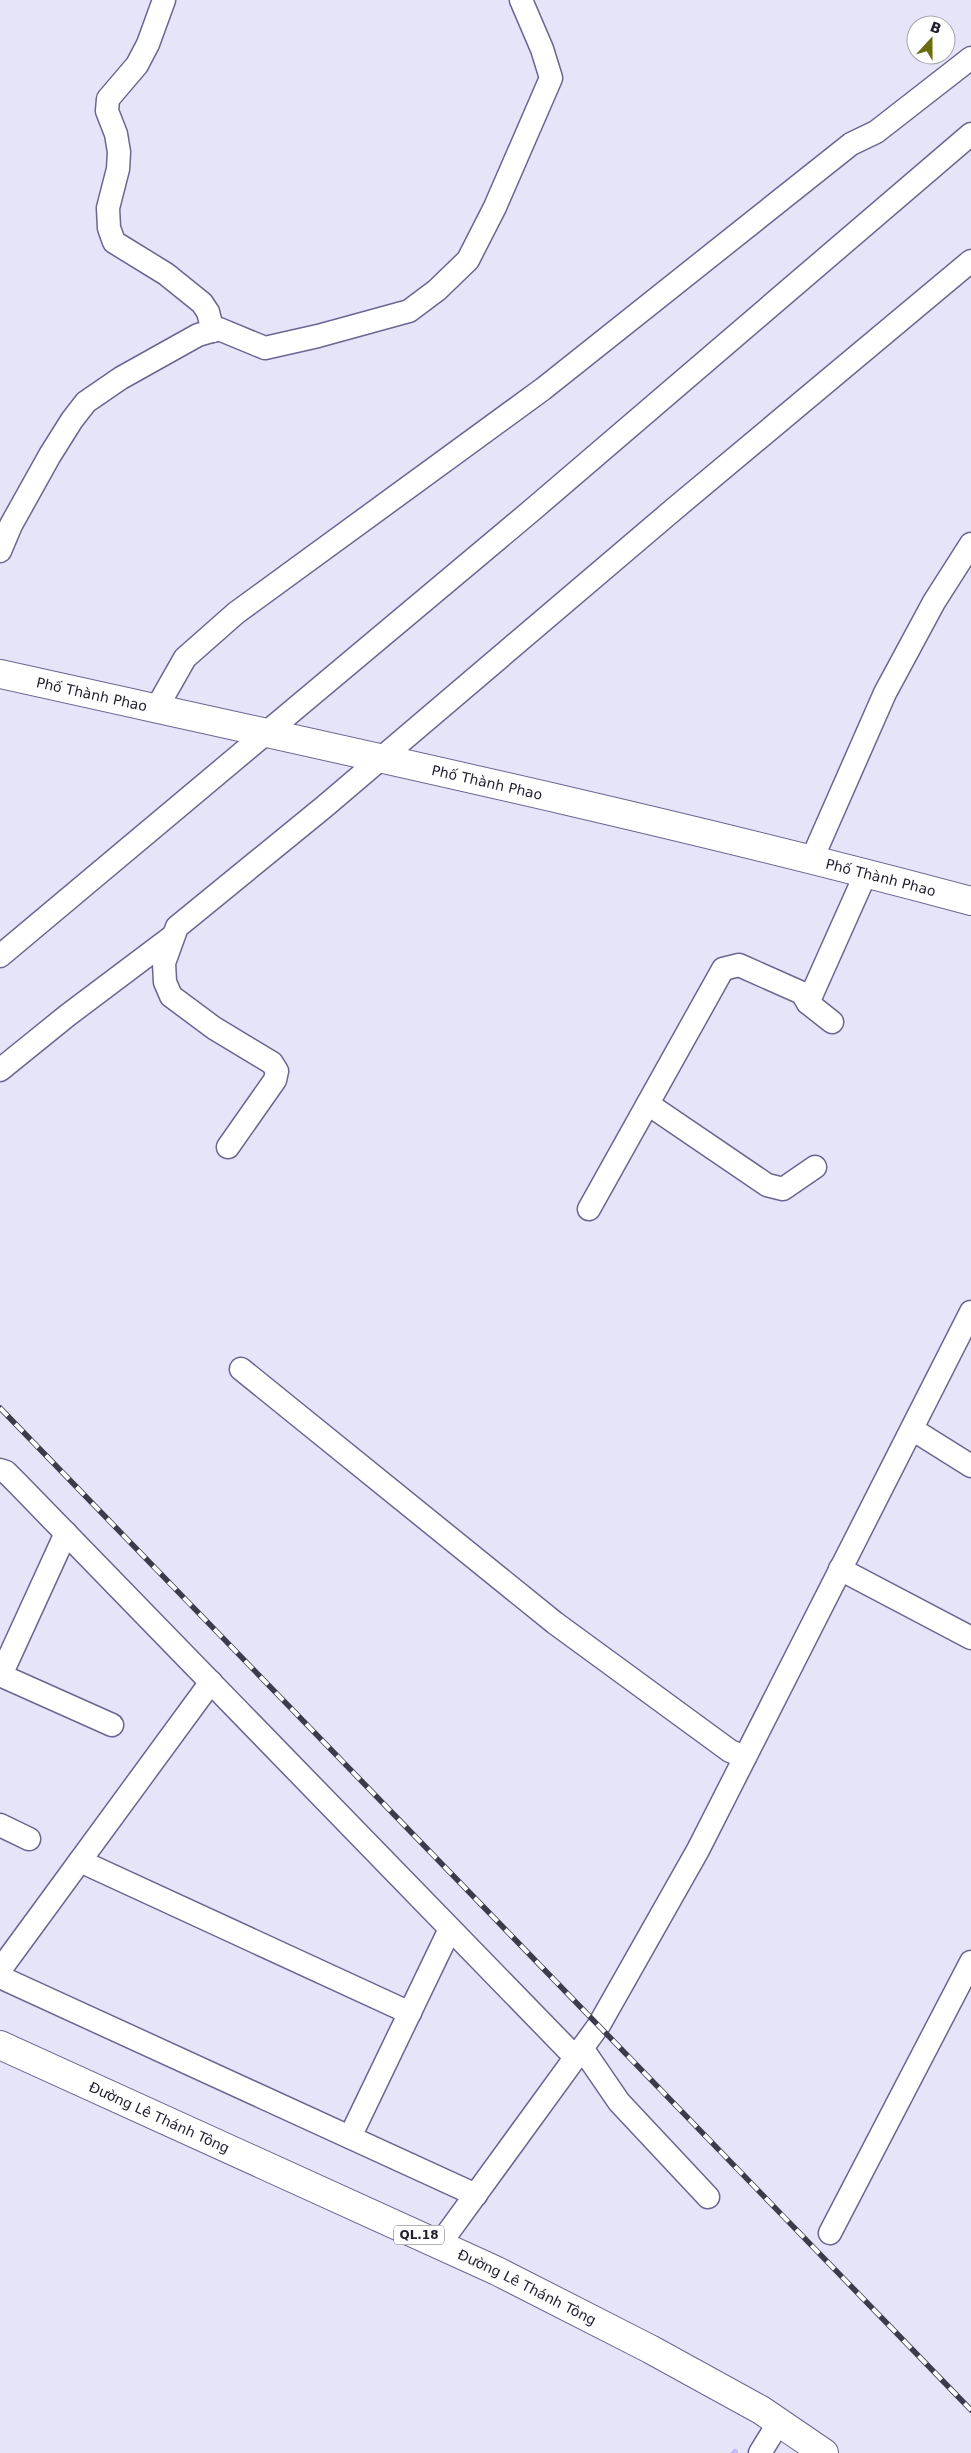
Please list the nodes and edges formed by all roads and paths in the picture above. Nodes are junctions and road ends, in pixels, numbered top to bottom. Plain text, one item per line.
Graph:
1 (164, 0) edge
2 (521, 0) edge
3 (971, 58) edge
4 (971, 134) edge
5 (971, 261) edge
6 (213, 331) junction
7 (971, 544) edge
8 (0, 551) edge
9 (0, 674) edge
10 (156, 709) junction
11 (273, 735) junction
12 (375, 757) junction
13 (812, 860) junction
14 (866, 873) junction
15 (971, 901) edge
16 (173, 936) junction
17 (0, 956) edge
18 (808, 1002) junction
19 (832, 1022) dead end
20 (0, 1070) edge
21 (648, 1104) junction
22 (228, 1147) dead end
23 (815, 1167) dead end
24 (589, 1209) dead end
25 (971, 1312) edge
26 (241, 1370) dead end
27 (912, 1429) junction
28 (971, 1466) edge
29 (0, 1470) edge
30 (66, 1533) junction
31 (840, 1569) junction
32 (971, 1638) edge
33 (0, 1675) edge
34 (211, 1682) junction
35 (112, 1726) dead end
36 (745, 1757) junction
37 (0, 1825) edge
38 (29, 1839) dead end
39 (80, 1861) junction
40 (450, 1929) junction
41 (971, 1962) edge
42 (0, 1970) edge
43 (0, 1977) edge
44 (410, 2013) junction
45 (0, 2045) edge
46 (579, 2053) junction
47 (350, 2137) junction
48 (476, 2195) junction
49 (708, 2198) dead end
50 (830, 2233) dead end
51 (440, 2245) junction
52 (779, 2422) junction
53 (760, 2453) edge
54 (824, 2453) edge

1 - 6 street
2 - 6 street
3 - 10 street
4 - 11 street
5 - 12 street
6 - 8 street
7 - 13 street
9 - 10 main road, Phố Thành Phao
10 - 11 main road, Phố Thành Phao
11 - 12 main road, Phố Thành Phao
11 - 17 street
12 - 13 main road, Phố Thành Phao
12 - 16 street
13 - 14 main road, Phố Thành Phao
14 - 15 main road, Phố Thành Phao
14 - 18 street
16 - 20 street
16 - 22 street
18 - 19 street
18 - 21 street
21 - 23 street
21 - 24 street
25 - 27 street
26 - 36 street
27 - 28 street
27 - 31 street
29 - 30 street
30 - 33 street
30 - 34 street
31 - 32 street
31 - 36 street
33 - 35 street
34 - 39 street
34 - 40 street
36 - 46 street
37 - 38 street
39 - 42 street
39 - 44 street
40 - 44 street
40 - 46 street
41 - 50 street
43 - 47 street
44 - 47 street
45 - 51 main road, Đường Lê Thánh Tông / QL.18
46 - 48 street
46 - 49 street
47 - 48 street
48 - 51 street
51 - 52 main road, Đường Lê Thánh Tông / QL.18
52 - 53 street
52 - 54 main road, Đường Lê Thánh Tông / QL.18

